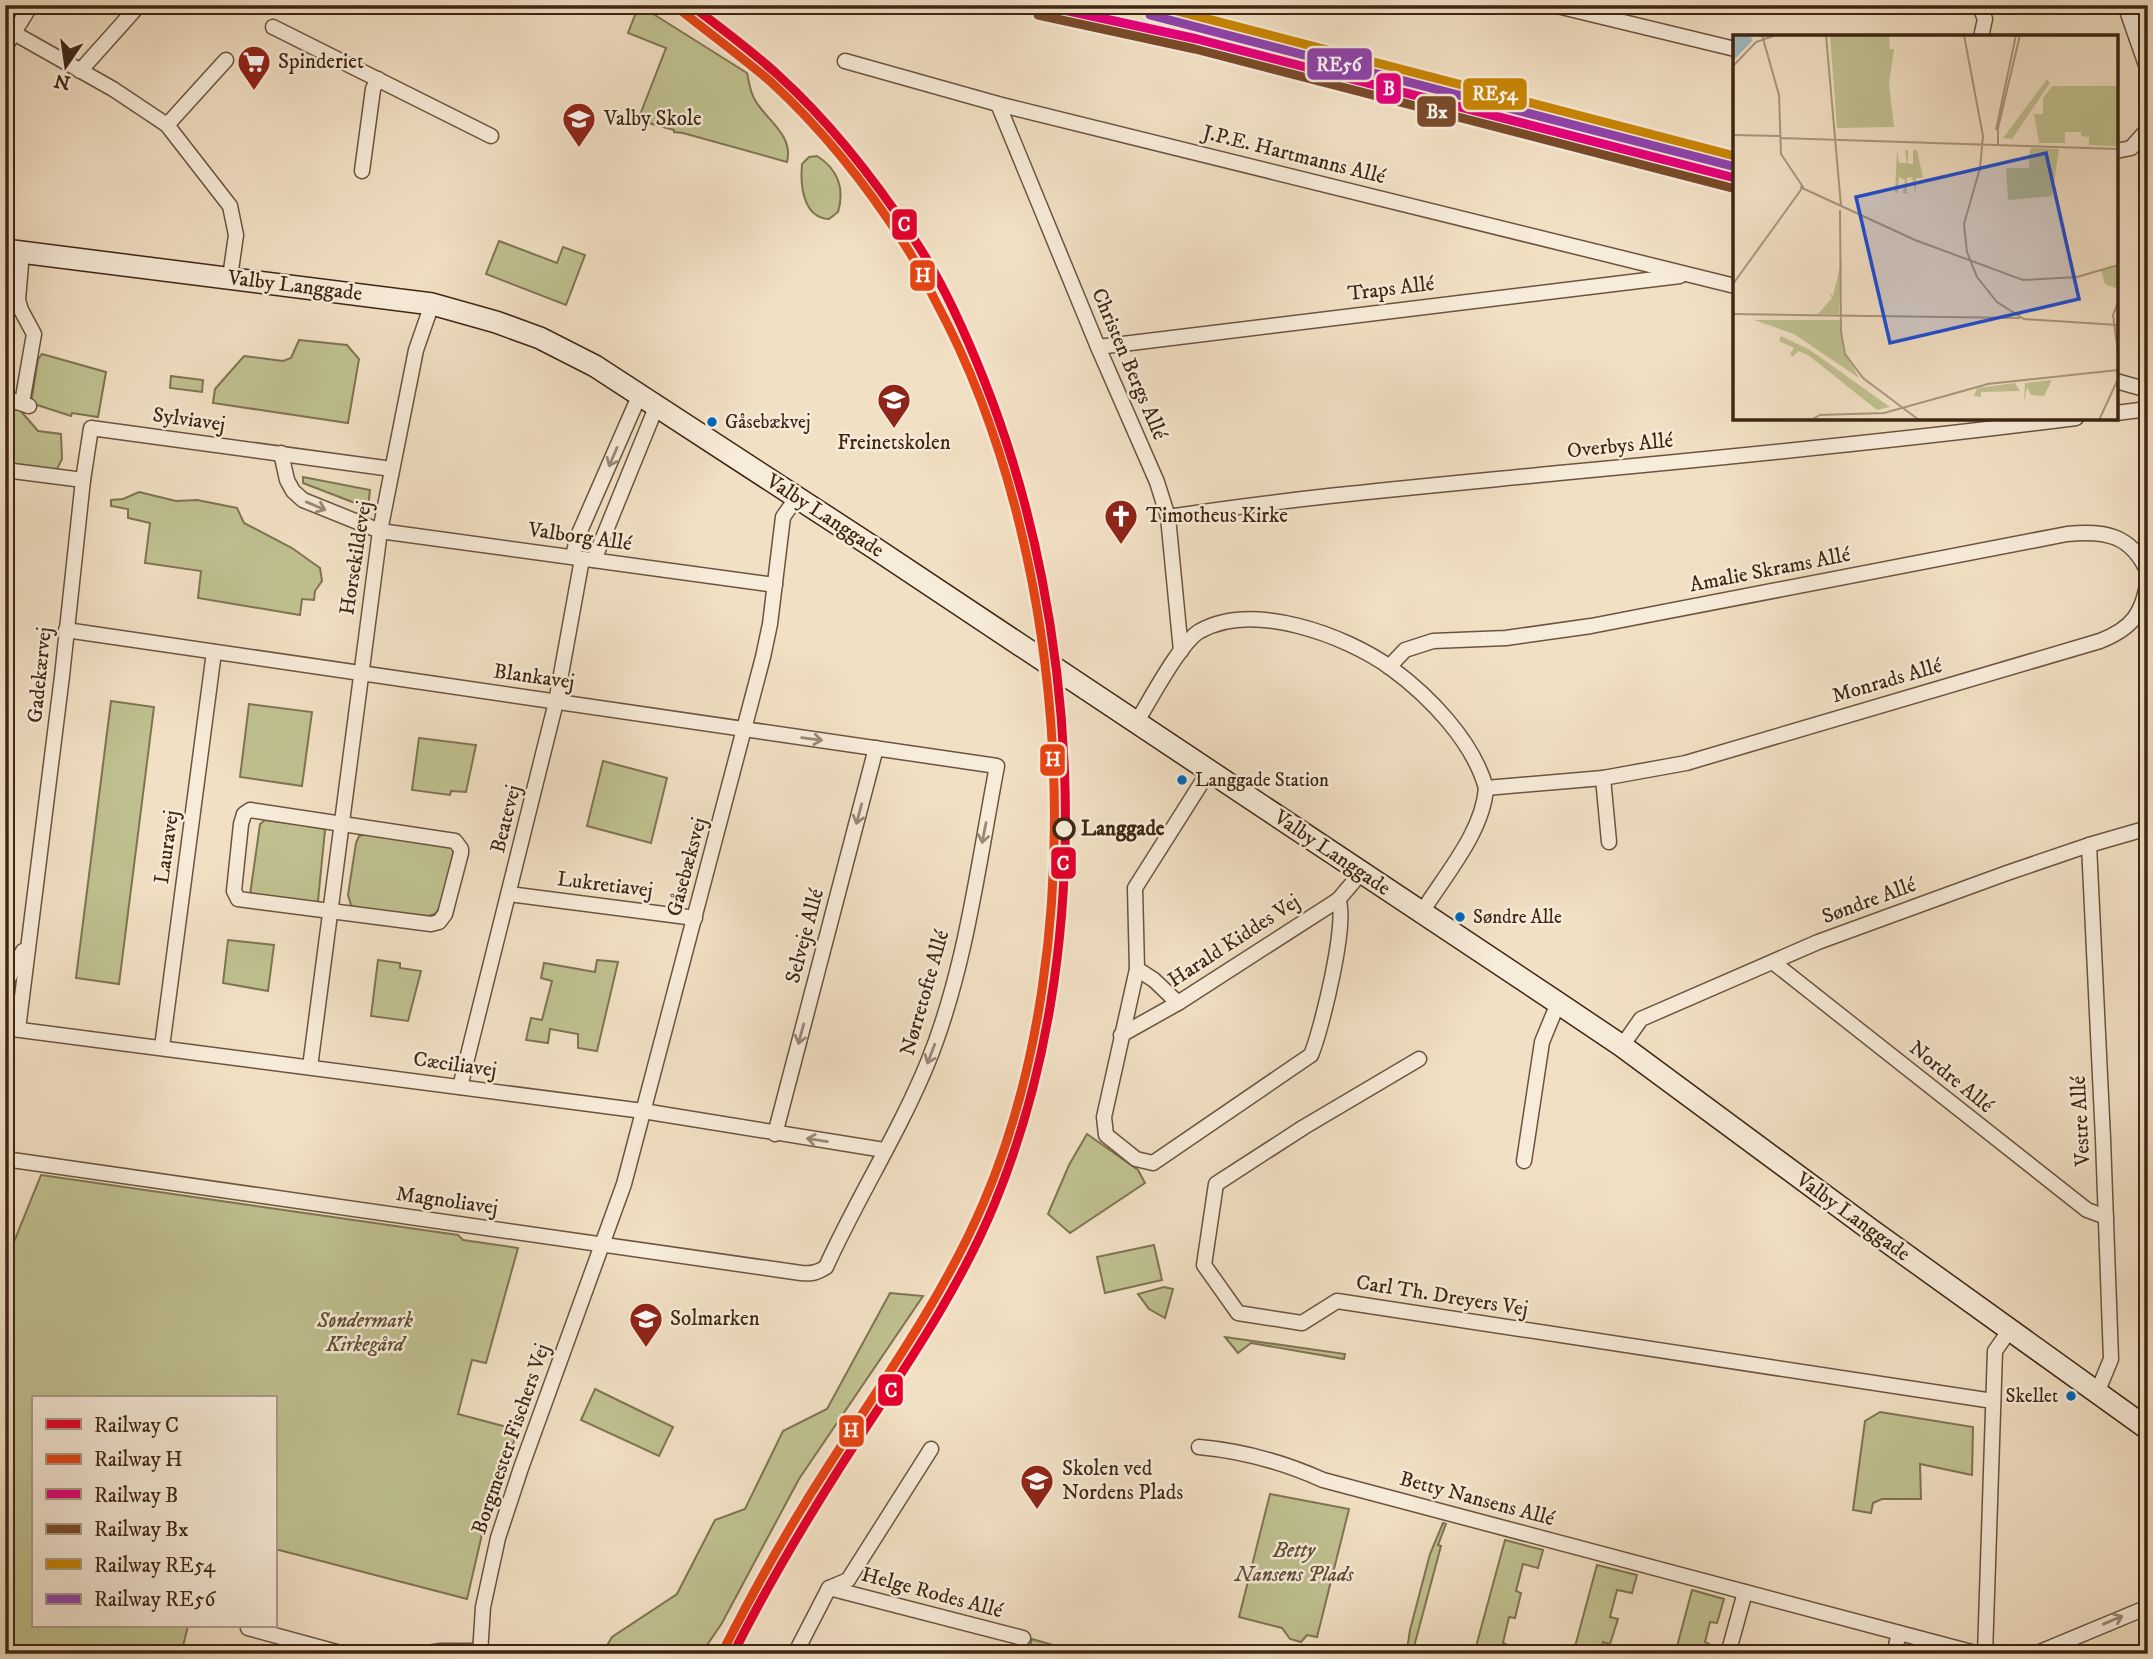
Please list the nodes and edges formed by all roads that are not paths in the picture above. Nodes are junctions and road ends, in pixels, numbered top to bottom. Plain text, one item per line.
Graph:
1 (32, 5) edge
2 (139, 5) edge
3 (1553, 5) edge
4 (1979, 5) edge
5 (2148, 9) edge
6 (2128, 11) edge
7 (273, 27) dead end
8 (9, 31) edge
9 (1981, 35) edge
10 (5, 47) edge
11 (1733, 49) edge
12 (226, 60) dead end
13 (845, 61) dead end
14 (80, 71) junction
15 (2148, 71) edge
16 (378, 79) junction
17 (998, 104) junction
18 (167, 125) junction
19 (2146, 135) edge
20 (491, 136) dead end
21 (2118, 151) edge
22 (362, 171) dead end
23 (14, 251) edge
24 (1690, 275) junction
25 (230, 277) junction
26 (1733, 286) edge
27 (432, 304) junction
28 (1098, 346) junction
29 (2118, 382) edge
30 (2148, 390) edge
31 (5, 398) edge
32 (648, 400) junction
33 (2148, 409) edge
34 (2118, 413) edge
35 (2058, 420) edge
36 (91, 428) joint
37 (281, 453) junction
38 (391, 469) junction
39 (5, 470) edge
40 (83, 480) junction
41 (797, 497) junction
42 (1168, 517) junction
43 (380, 531) junction
44 (583, 559) junction
45 (2148, 573) edge
46 (2148, 579) edge
47 (775, 585) junction
48 (66, 631) junction
49 (1181, 651) junction
50 (214, 652) junction
51 (1389, 667) junction
52 (361, 673) junction
53 (556, 702) junction
54 (1136, 723) junction
55 (745, 729) junction
56 (876, 748) junction
57 (997, 766) joint
58 (1209, 771) junction
59 (1603, 778) junction
60 (1486, 788) junction
61 (342, 823) junction
62 (2148, 828) edge
63 (1609, 842) dead end
64 (2089, 845) junction
65 (1361, 873) junction
66 (509, 894) junction
67 (1338, 900) junction
68 (331, 912) junction
69 (1422, 912) junction
70 (695, 918) junction
71 (29, 926) junction
72 (1774, 963) junction
73 (1137, 969) junction
74 (5, 985) edge
75 (23, 988) junction
76 (1178, 1003) junction
77 (1558, 1003) junction
78 (12, 1028) edge
79 (1121, 1035) junction
80 (1622, 1046) junction
81 (162, 1047) junction
82 (1419, 1059) dead end
83 (310, 1067) junction
84 (460, 1087) junction
85 (643, 1111) junction
86 (775, 1134) junction
87 (884, 1150) junction
88 (5, 1159) edge
89 (1524, 1161) dead end
90 (850, 1217) joint
91 (2106, 1217) junction
92 (603, 1245) junction
93 (2009, 1331) junction
94 (2097, 1393) junction
95 (1993, 1401) junction
96 (2148, 1429) edge
97 (1199, 1447) dead end
98 (930, 1449) dead end
99 (830, 1588) junction
100 (1745, 1592) junction
101 (2148, 1607) edge
102 (248, 1628) edge
103 (1899, 1633) junction
104 (1023, 1638) dead end
105 (311, 1650) edge
106 (480, 1653) edge
107 (344, 1654) edge
108 (421, 1654) edge
109 (795, 1654) edge
110 (1728, 1654) edge
111 (1894, 1654) edge
112 (1979, 1654) edge
113 (1985, 1654) edge
114 (2035, 1654) edge

1 - 8 street
2 - 14 street
3 - 11 street
4 - 9 street
5 - 6 street
6 - 15 street
7 - 16 street
8 - 10 street
8 - 14 street
12 - 18 street
13 - 17 street, J.P.E. Hartmanns Allé
14 - 18 street
16 - 20 street
16 - 22 street
17 - 24 street, J.P.E. Hartmanns Allé
17 - 28 street, Christen Bergs Allé
18 - 25 street
19 - 21 street
23 - 25 street, Valby Langgade
23 - 31 street
24 - 26 street, J.P.E. Hartmanns Allé
24 - 28 street, Traps Allé
25 - 27 street, Valby Langgade
27 - 32 street, Valby Langgade
27 - 38 street, Horsekildevej
28 - 42 street, Christen Bergs Allé
29 - 30 street
32 - 41 street, Valby Langgade
32 - 44 street, Beatevej
32 -> 44 street, Beatevej
33 - 34 street
35 - 42 street, Overbys Allé
36 - 37 street, Sylviavej
36 - 40 street, Gadekærvej
37 - 38 street, Sylviavej
37 -> 43 street
38 - 43 street, Horsekildevej
39 - 40 street
40 - 48 street, Gadekærvej
41 - 47 street, Gåsebæksvej
41 - 54 street, Valby Langgade
42 - 49 street, Christen Bergs Allé
43 - 44 street, Valborg Allé
43 - 52 street, Horsekildevej
44 - 47 street, Valborg Allé
44 - 53 street, Beatevej
45 - 51 street, Amalie Skrams Allé
46 - 59 street, Monrads Allé
47 - 55 street, Gåsebæksvej
48 - 50 street, Blankavej
48 - 71 street, Gadekærvej
49 - 51 street
49 - 54 street
50 - 52 street, Blankavej
50 - 81 street, Lauravej
51 - 60 street
52 - 53 street, Blankavej
52 - 61 street, Horsekildevej
53 - 55 street, Blankavej
53 - 66 street, Beatevej
54 - 58 street, Valby Langgade
55 -> 56 street, Blankavej
55 - 70 street, Gåsebæksvej
56 - 57 street, Blankavej
56 -> 86 street, Selveje Allé
57 -> 87 street, Nørretofte Allé
58 - 65 street, Valby Langgade
58 - 73 street
59 - 60 street, Monrads Allé
59 - 63 street
60 - 69 street
61 - 68 street, Horsekildevej
61 - 68 street
61 - 68 street
62 - 64 street, Søndre Allé
64 - 72 street, Søndre Allé
64 - 91 street, Vestre Allé
65 - 67 street, Harald Kiddes Vej
65 - 69 street, Valby Langgade
66 - 70 street, Lukretiavej
66 - 84 street, Beatevej
67 - 76 street, Harald Kiddes Vej
67 - 79 street
68 - 83 street, Horsekildevej
69 - 77 street, Valby Langgade
70 - 85 street, Gåsebæksvej
71 - 74 street, Gadekærvej
71 - 75 street, Gadekærvej
72 - 80 street, Søndre Allé
72 - 91 street, Nordre Allé
73 - 76 street
73 - 79 street
74 - 75 street, Gadekærvej
75 - 78 street, Gadekærvej
76 - 79 street, Harald Kiddes Vej
77 - 80 street, Valby Langgade
77 - 89 street
78 - 81 street, Cæciliavej
80 - 93 street, Valby Langgade
81 - 83 street, Cæciliavej
82 - 95 street, Carl Th. Dreyers Vej
83 - 84 street, Cæciliavej
84 - 85 street, Cæciliavej
85 - 86 street, Cæciliavej
85 - 92 street, Gåsebæksvej
87 -> 86 street, Cæciliavej
87 - 90 street, Nørretofte Allé
88 - 92 street, Magnoliavej
90 - 92 street, Magnoliavej
91 - 94 street, Vestre Allé
92 - 106 street, Borgmester Fischers Vej
93 - 94 street, Valby Langgade
93 - 95 street
94 - 96 street, Valby Langgade
95 - 113 street
97 - 100 street, Betty Nansens Allé
98 - 99 street
99 - 104 street, Helge Rodes Allé
99 - 109 street
100 - 103 street, Betty Nansens Allé
100 - 110 street
114 -> 101 street
102 - 105 street
103 - 111 street
103 - 112 street, Betty Nansens Allé
105 - 107 street
106 - 108 street, Borgmester Fischers Vej

